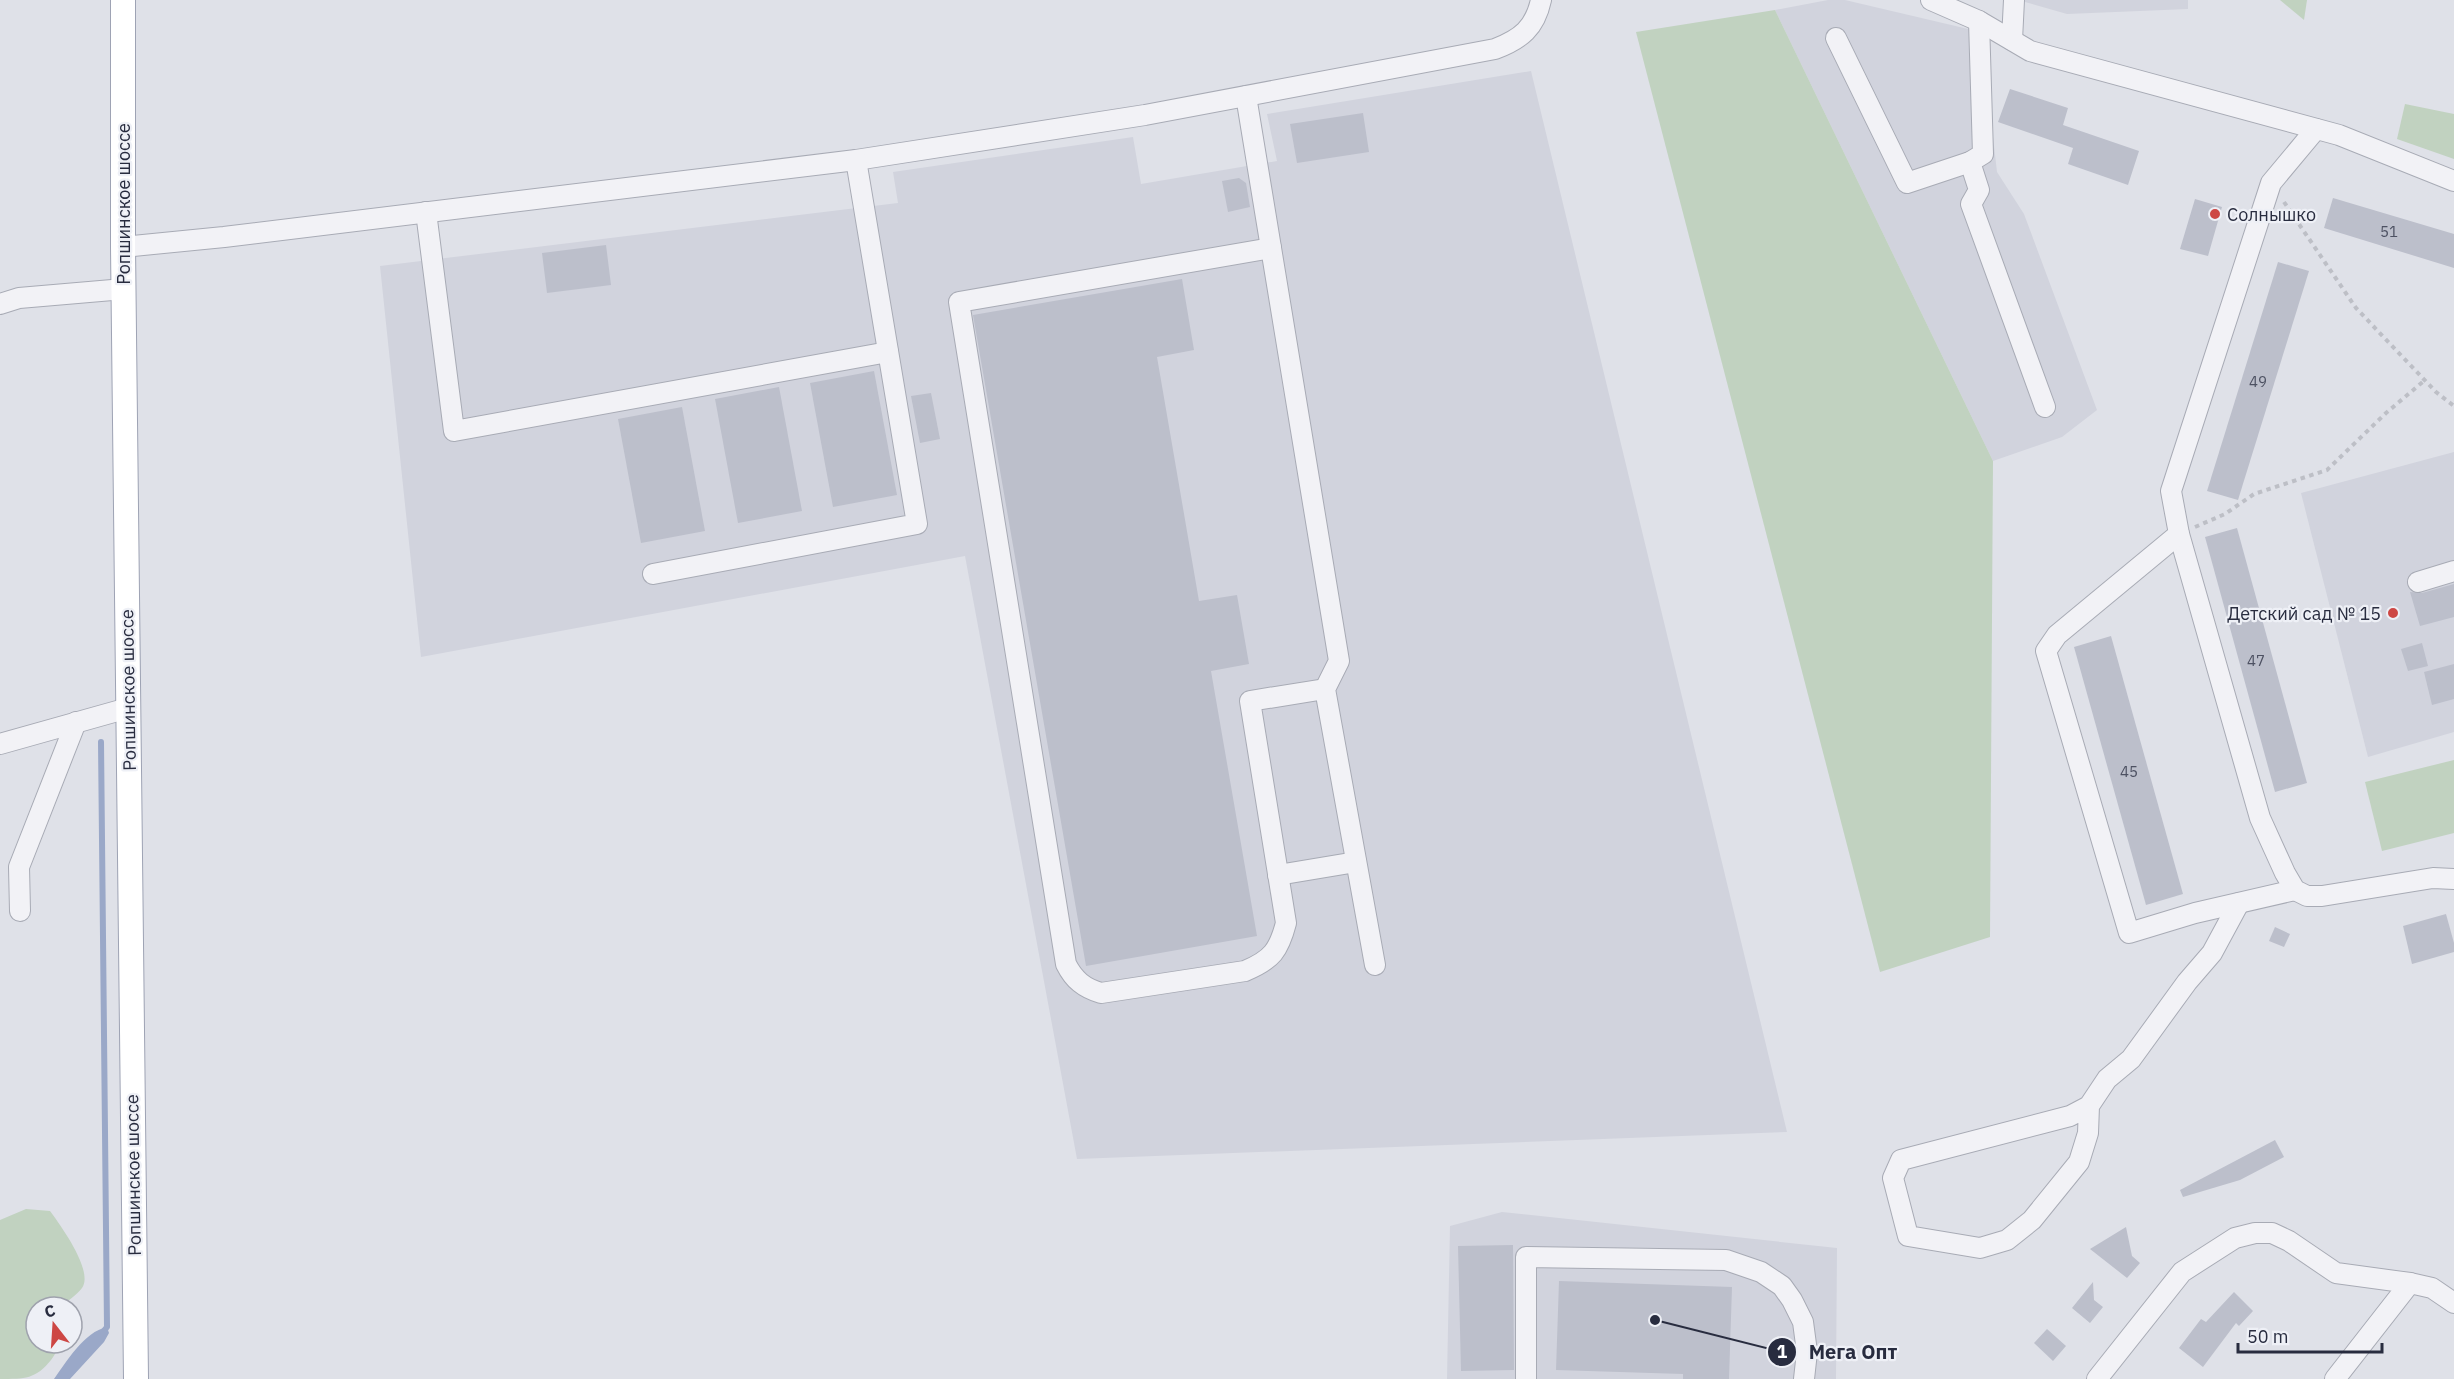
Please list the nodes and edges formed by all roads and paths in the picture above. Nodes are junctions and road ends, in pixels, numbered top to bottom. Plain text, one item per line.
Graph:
1 (123, 0) edge
2 (1541, 0) edge
3 (1931, 0) edge
4 (2014, 0) edge
5 (1979, 21) junction
6 (1836, 38) dead end
7 (2012, 40) junction
8 (1246, 96) junction
9 (2316, 129) junction
10 (856, 160) junction
11 (1970, 162) junction
12 (2454, 181) edge
13 (2271, 183) junction
14 (426, 212) junction
15 (123, 247) junction
16 (1271, 248) junction
17 (124, 289) junction
18 (0, 304) edge
19 (888, 352) junction
20 (2425, 381) junction
21 (2454, 406) edge
22 (2045, 407) dead end
23 (2200, 525) dead end
24 (2179, 534) junction
25 (2454, 571) edge
26 (653, 574) dead end
27 (2418, 582) dead end
28 (1325, 689) junction
29 (128, 708) junction
30 (76, 722) junction
31 (0, 744) edge
32 (1356, 862) junction
33 (1278, 875) junction
34 (2454, 879) edge
35 (2295, 890) junction
36 (2239, 903) junction
37 (20, 911) dead end
38 (1375, 965) dead end
39 (2089, 1106) junction
40 (2410, 1283) junction
41 (2454, 1303) edge
42 (136, 1379) edge
43 (1526, 1379) edge
44 (1804, 1379) edge
45 (2097, 1379) edge
46 (2335, 1379) edge

1 - 15 main road, Ропшинское шоссе
2 - 8 street
3 - 5 street
4 - 7 street
5 - 7 street
5 - 11 street
6 - 11 street
7 - 9 street
8 - 10 street
8 - 16 street
9 - 12 street
9 - 13 street
10 - 14 street
10 - 19 street
11 - 22 street
13 - 20 path
13 - 24 street
14 - 15 street
14 - 19 street
15 - 17 main road, Ропшинское шоссе
16 - 28 street
16 - 33 street
17 - 18 street
17 - 29 main road, Ропшинское шоссе
19 - 26 street
20 - 21 path
20 - 23 path
24 - 35 street
24 - 36 street
25 - 27 street
28 - 32 street
28 - 33 street
29 - 30 street
29 - 42 main road, Ропшинское шоссе
30 - 31 street
30 - 37 street
32 - 33 street
32 - 38 street
34 - 35 street
35 - 36 street
36 - 39 street
39 - 39 street
40 - 41 street
40 - 45 street
40 - 46 street
43 - 44 street

